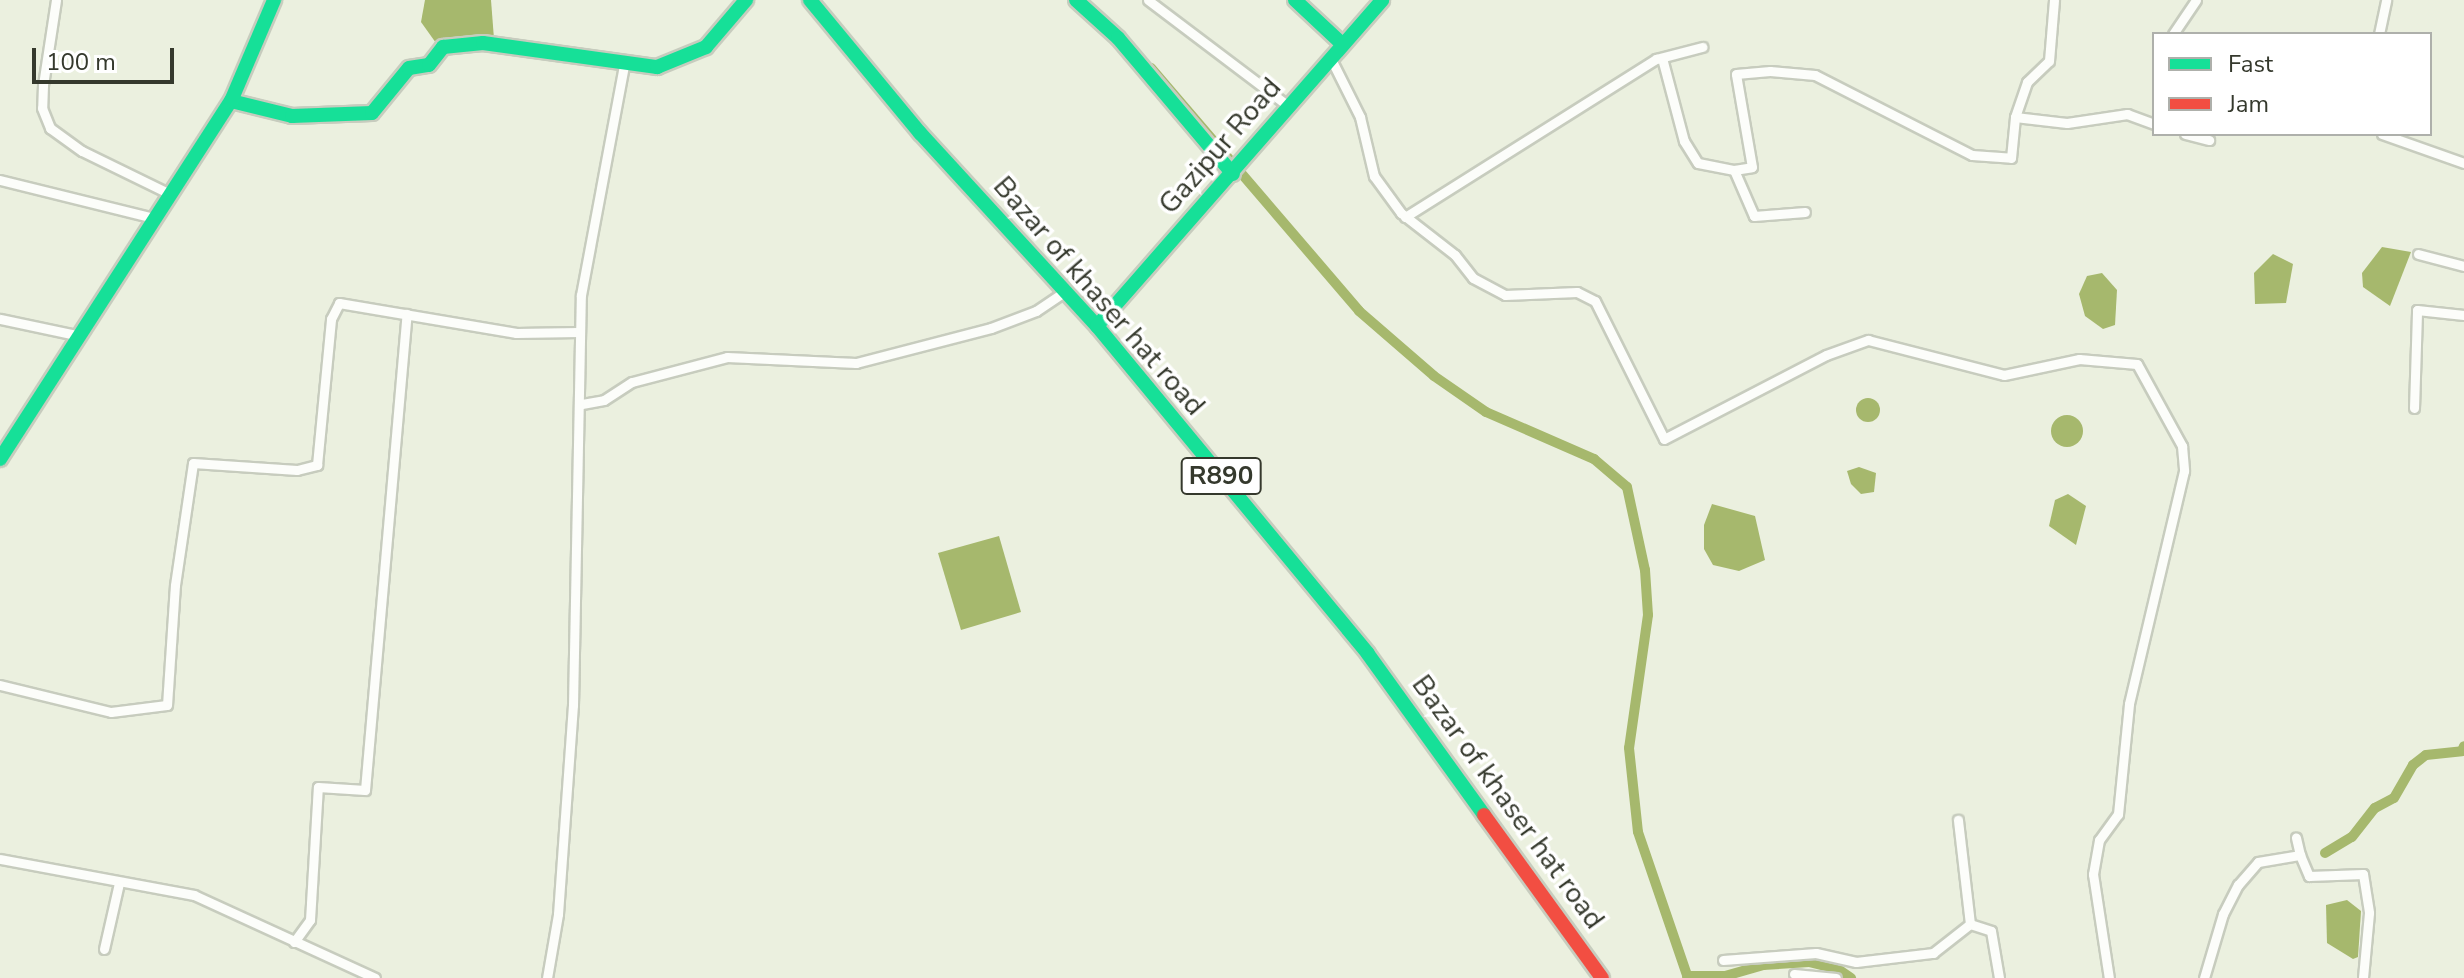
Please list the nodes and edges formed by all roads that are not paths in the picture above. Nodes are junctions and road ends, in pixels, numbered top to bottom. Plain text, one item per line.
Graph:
1 (56, 0) edge
2 (274, 0) edge
3 (746, 0) edge
4 (810, 0) edge
5 (1076, 0) edge
6 (1148, 0) edge
7 (1295, 0) edge
8 (1382, 0) edge
9 (2054, 0) edge
10 (2196, 0) edge
11 (2383, 1) edge
12 (2174, 32) edge
13 (2379, 32) edge
14 (1342, 44) junction
15 (1702, 47) dead end
16 (1662, 58) junction
17 (1332, 61) junction
18 (624, 65) junction
19 (231, 101) junction
20 (1287, 105) junction
21 (2015, 117) junction
22 (2152, 123) edge
23 (2193, 136) edge
24 (2388, 136) edge
25 (2209, 140) dead end
26 (2464, 163) edge
27 (1734, 170) junction
28 (1233, 174) junction
29 (0, 180) edge
30 (170, 194) junction
31 (1805, 212) dead end
32 (1405, 217) junction
33 (154, 218) junction
34 (2418, 254) dead end
35 (2464, 266) edge
36 (1064, 292) junction
37 (407, 314) junction
38 (2464, 315) edge
39 (0, 319) edge
40 (1097, 326) junction
41 (579, 332) junction
42 (76, 335) junction
43 (582, 404) junction
44 (2414, 408) dead end
45 (0, 459) edge
46 (0, 685) edge
47 (1958, 820) dead end
48 (2296, 837) dead end
49 (2300, 855) junction
50 (0, 859) edge
51 (119, 883) junction
52 (1970, 924) junction
53 (294, 942) junction
54 (104, 949) dead end
55 (1723, 960) dead end
56 (1794, 974) dead end
57 (375, 978) edge
58 (547, 978) edge
59 (1602, 978) edge
60 (1836, 978) edge
61 (1999, 978) edge
62 (2109, 978) edge
63 (2204, 978) edge
64 (2363, 978) edge

1 - 30 street
2 - 19 street
3 - 18 street
4 - 36 street, Bazar of khaser hat road / R890
5 - 28 street
6 - 20 street
7 - 14 street
8 - 14 street, Gazipur Road
9 - 21 street
10 - 12 street
11 - 13 street
14 - 17 street, Gazipur Road
15 - 16 street
16 - 27 street
16 - 32 street
17 - 20 street, Gazipur Road
17 - 32 street
18 - 19 street
18 - 41 street
19 - 30 street
20 - 28 street, Gazipur Road
21 - 22 street
21 - 27 street
23 - 25 street
24 - 26 street
27 - 31 street
28 - 40 street, Gazipur Road
29 - 33 street
30 - 33 street
32 - 62 street
33 - 42 street
34 - 35 street
36 - 40 street, Bazar of khaser hat road / R890
36 - 43 street
37 - 41 street
37 - 46 street
37 - 53 street
38 - 44 street
39 - 42 street
40 - 59 street, Bazar of khaser hat road / R890
41 - 43 street
42 - 45 street
43 - 58 street
47 - 52 street
48 - 49 street
49 - 63 street
49 - 64 street
50 - 51 street
51 - 53 street
51 - 54 street
52 - 55 street
52 - 61 street
53 - 57 street
56 - 60 street

